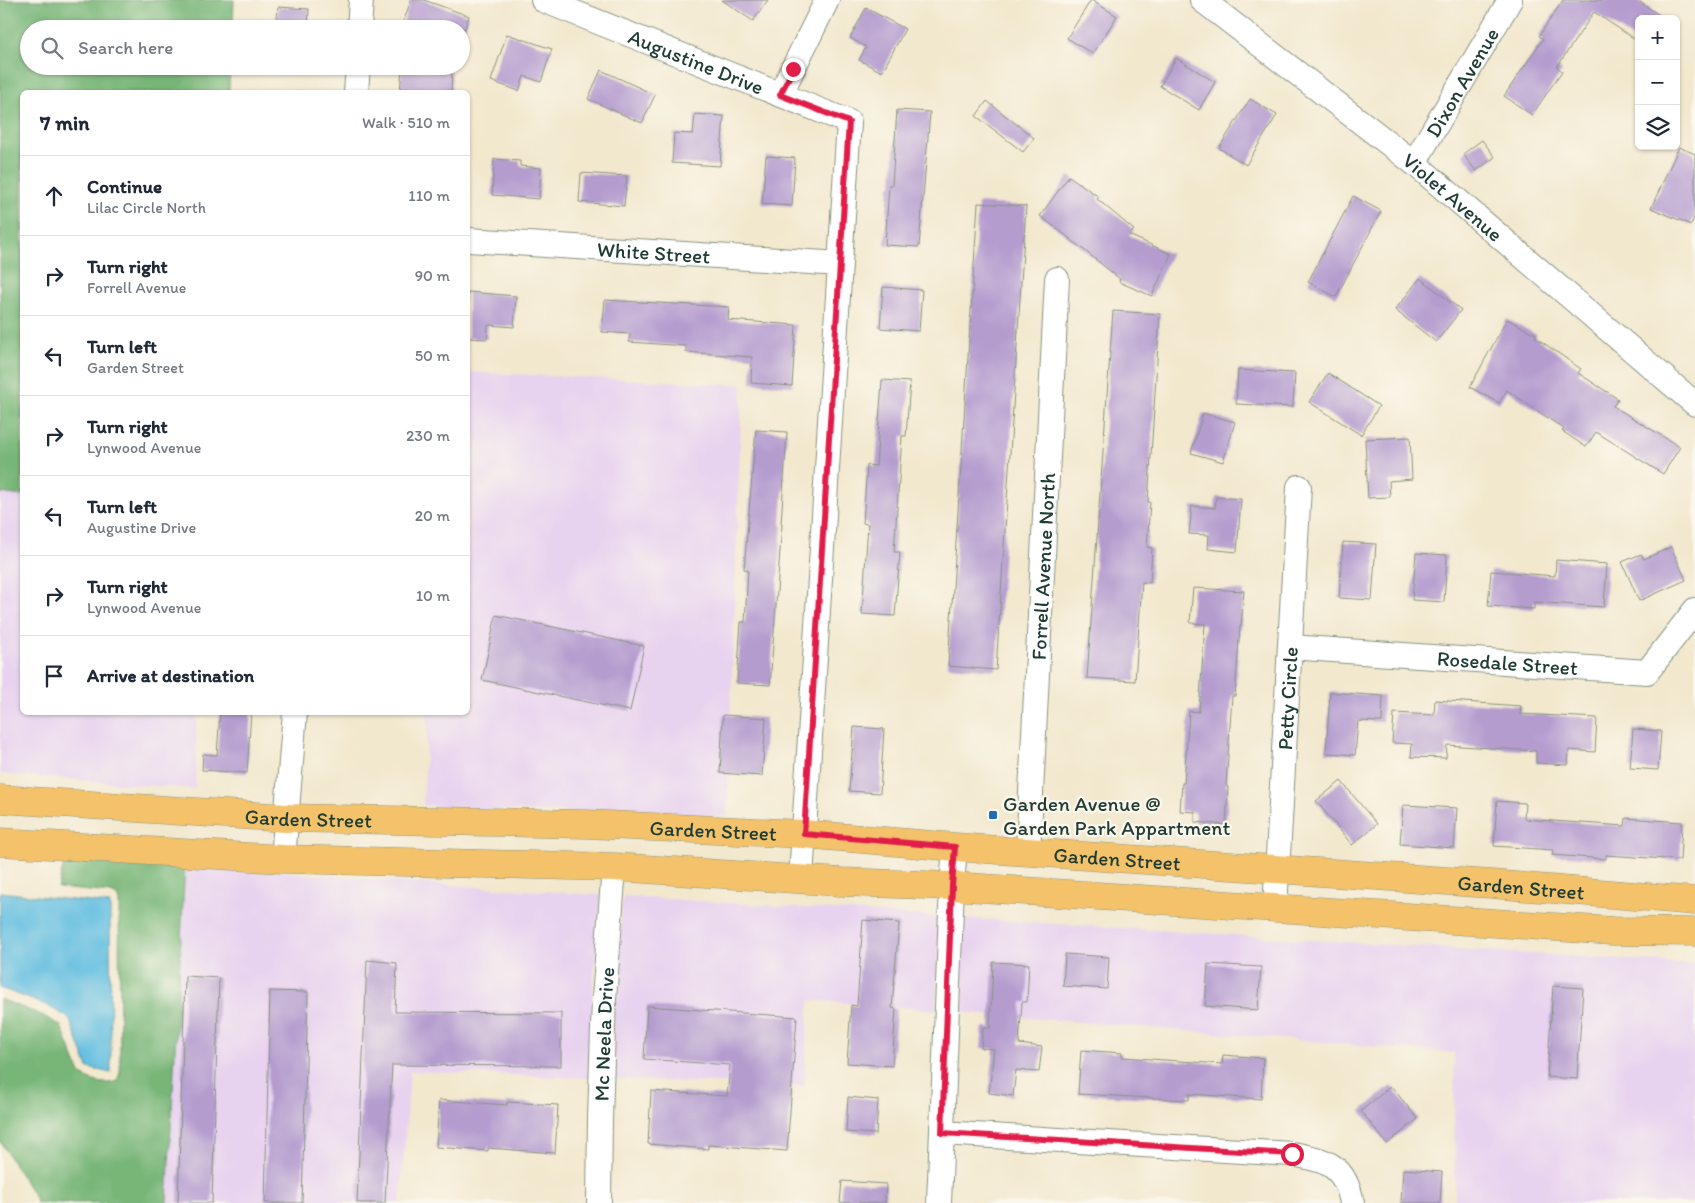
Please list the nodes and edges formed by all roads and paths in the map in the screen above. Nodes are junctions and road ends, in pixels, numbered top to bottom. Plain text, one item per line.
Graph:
1 (361, 0) edge
2 (543, 0) edge
3 (827, 0) edge
4 (1202, 0) edge
5 (1510, 0) edge
6 (360, 20) edge
7 (357, 75) edge
8 (356, 90) edge
9 (780, 95) junction
10 (1414, 163) junction
11 (470, 240) edge
12 (840, 264) junction
13 (1057, 279) dead end
14 (1695, 404) edge
15 (1299, 487) dead end
16 (1695, 610) edge
17 (1290, 647) junction
18 (295, 715) edge
19 (0, 799) edge
20 (286, 818) junction
21 (804, 834) junction
22 (0, 842) edge
23 (955, 847) junction
24 (1028, 852) junction
25 (283, 858) junction
26 (614, 867) junction
27 (1277, 870) junction
28 (801, 878) junction
29 (952, 886) junction
30 (1695, 901) edge
31 (1275, 908) junction
32 (1695, 932) edge
33 (942, 1133) junction
34 (600, 1203) edge
35 (939, 1203) edge
36 (1352, 1203) edge

1 - 6 street
2 - 9 street, Augustine Drive
3 - 9 street
4 - 10 street, Violet Avenue
5 - 10 street, Dixon Avenue
7 - 8 street
9 - 12 street, Augustine Drive
10 - 14 street, Violet Avenue
11 - 12 street, White Street
12 - 21 street
13 - 24 street, Forrell Avenue North
15 - 17 street, Petty Circle
16 - 17 street, Rosedale Street
17 - 27 street, Petty Circle
18 - 20 street
19 - 20 main road, Garden Street
20 - 21 main road, Garden Street
20 - 25 street
21 - 23 main road, Garden Street
21 - 28 street
22 - 25 main road, Garden Street
23 - 24 main road, Garden Street
23 - 29 street
24 - 27 main road, Garden Street
25 - 26 main road, Garden Street
26 - 28 main road, Garden Street
26 - 34 street, Mc Neela Drive
27 - 30 main road, Garden Street
27 - 31 street, Petty Circle
28 - 29 main road, Garden Street
29 - 31 main road, Garden Street
29 - 33 street
31 - 32 main road, Garden Street
33 - 35 street
33 - 36 street

